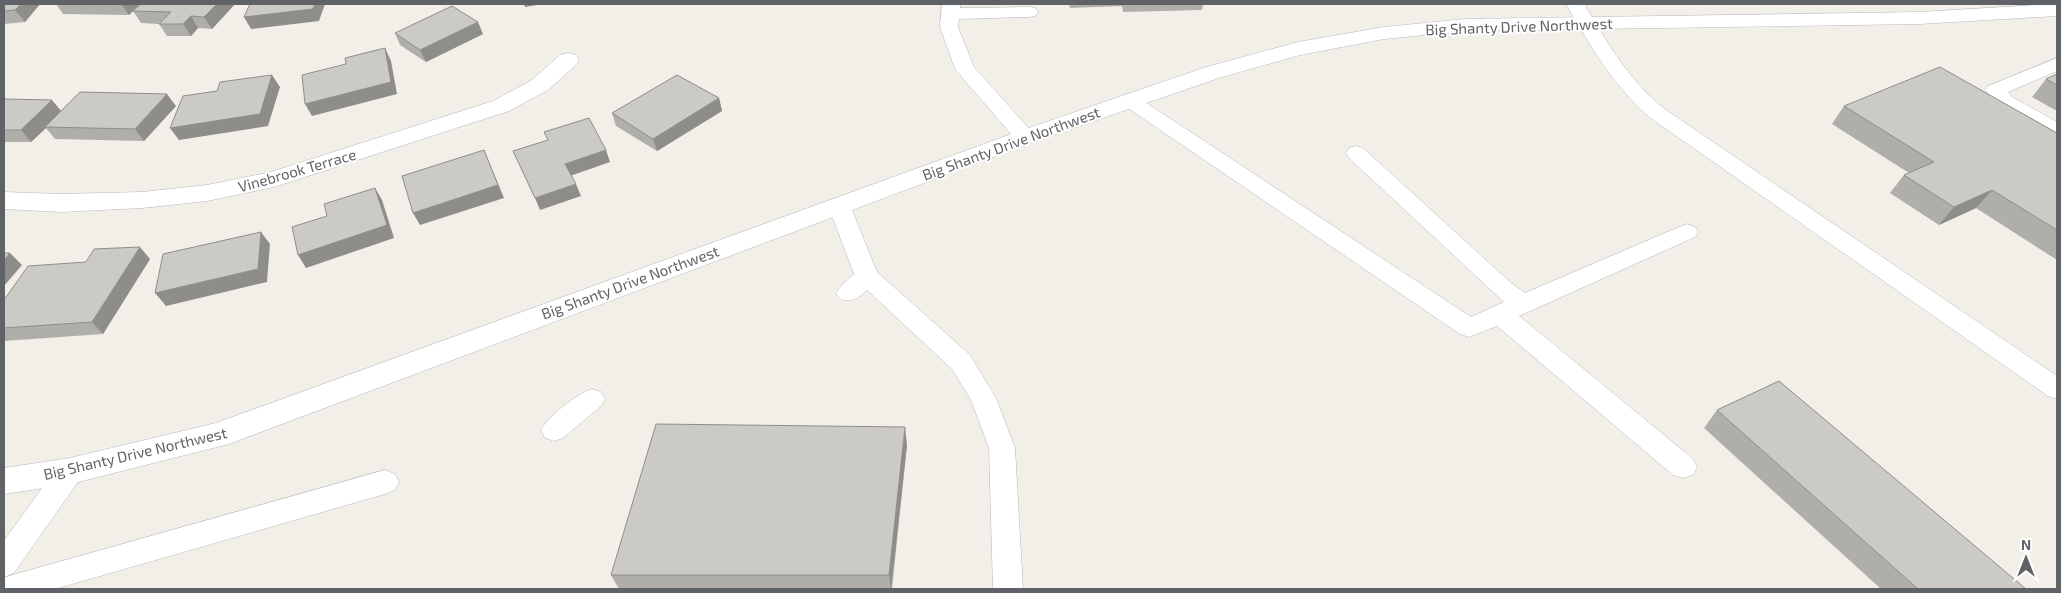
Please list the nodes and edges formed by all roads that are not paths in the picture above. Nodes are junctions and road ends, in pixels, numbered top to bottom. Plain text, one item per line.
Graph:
1 (1575, 4) edge
2 (2052, 8) edge
3 (951, 9) edge
4 (1029, 12) dead end
5 (1586, 23) junction
6 (568, 60) dead end
7 (2057, 64) edge
8 (1130, 100) junction
9 (2057, 131) edge
10 (1025, 137) junction
11 (1356, 153) dead end
12 (4, 201) edge
13 (838, 205) junction
14 (1687, 232) dead end
15 (867, 276) junction
16 (848, 293) dead end
17 (1524, 305) junction
18 (1501, 315) junction
19 (2057, 389) edge
20 (592, 399) dead end
21 (554, 430) dead end
22 (1683, 467) dead end
23 (70, 471) junction
24 (4, 481) edge
25 (386, 482) dead end
26 (4, 564) edge
27 (8, 589) edge
28 (1008, 589) edge

1 - 5 lane
2 - 5 street, Big Shanty Drive Northwest
3 - 4 lane
3 - 10 lane
5 - 8 street, Big Shanty Drive Northwest
5 - 19 lane
6 - 12 street, Vinebrook Terrace
7 - 9 lane
8 - 10 street, Big Shanty Drive Northwest
8 - 18 lane
10 - 13 street, Big Shanty Drive Northwest
11 - 17 lane
13 - 15 lane
13 - 23 street, Big Shanty Drive Northwest
14 - 17 lane
15 - 16 lane
15 - 28 lane
17 - 18 lane
18 - 22 lane
20 - 21 lane
23 - 24 street, Big Shanty Drive Northwest
23 - 26 lane
25 - 27 lane

